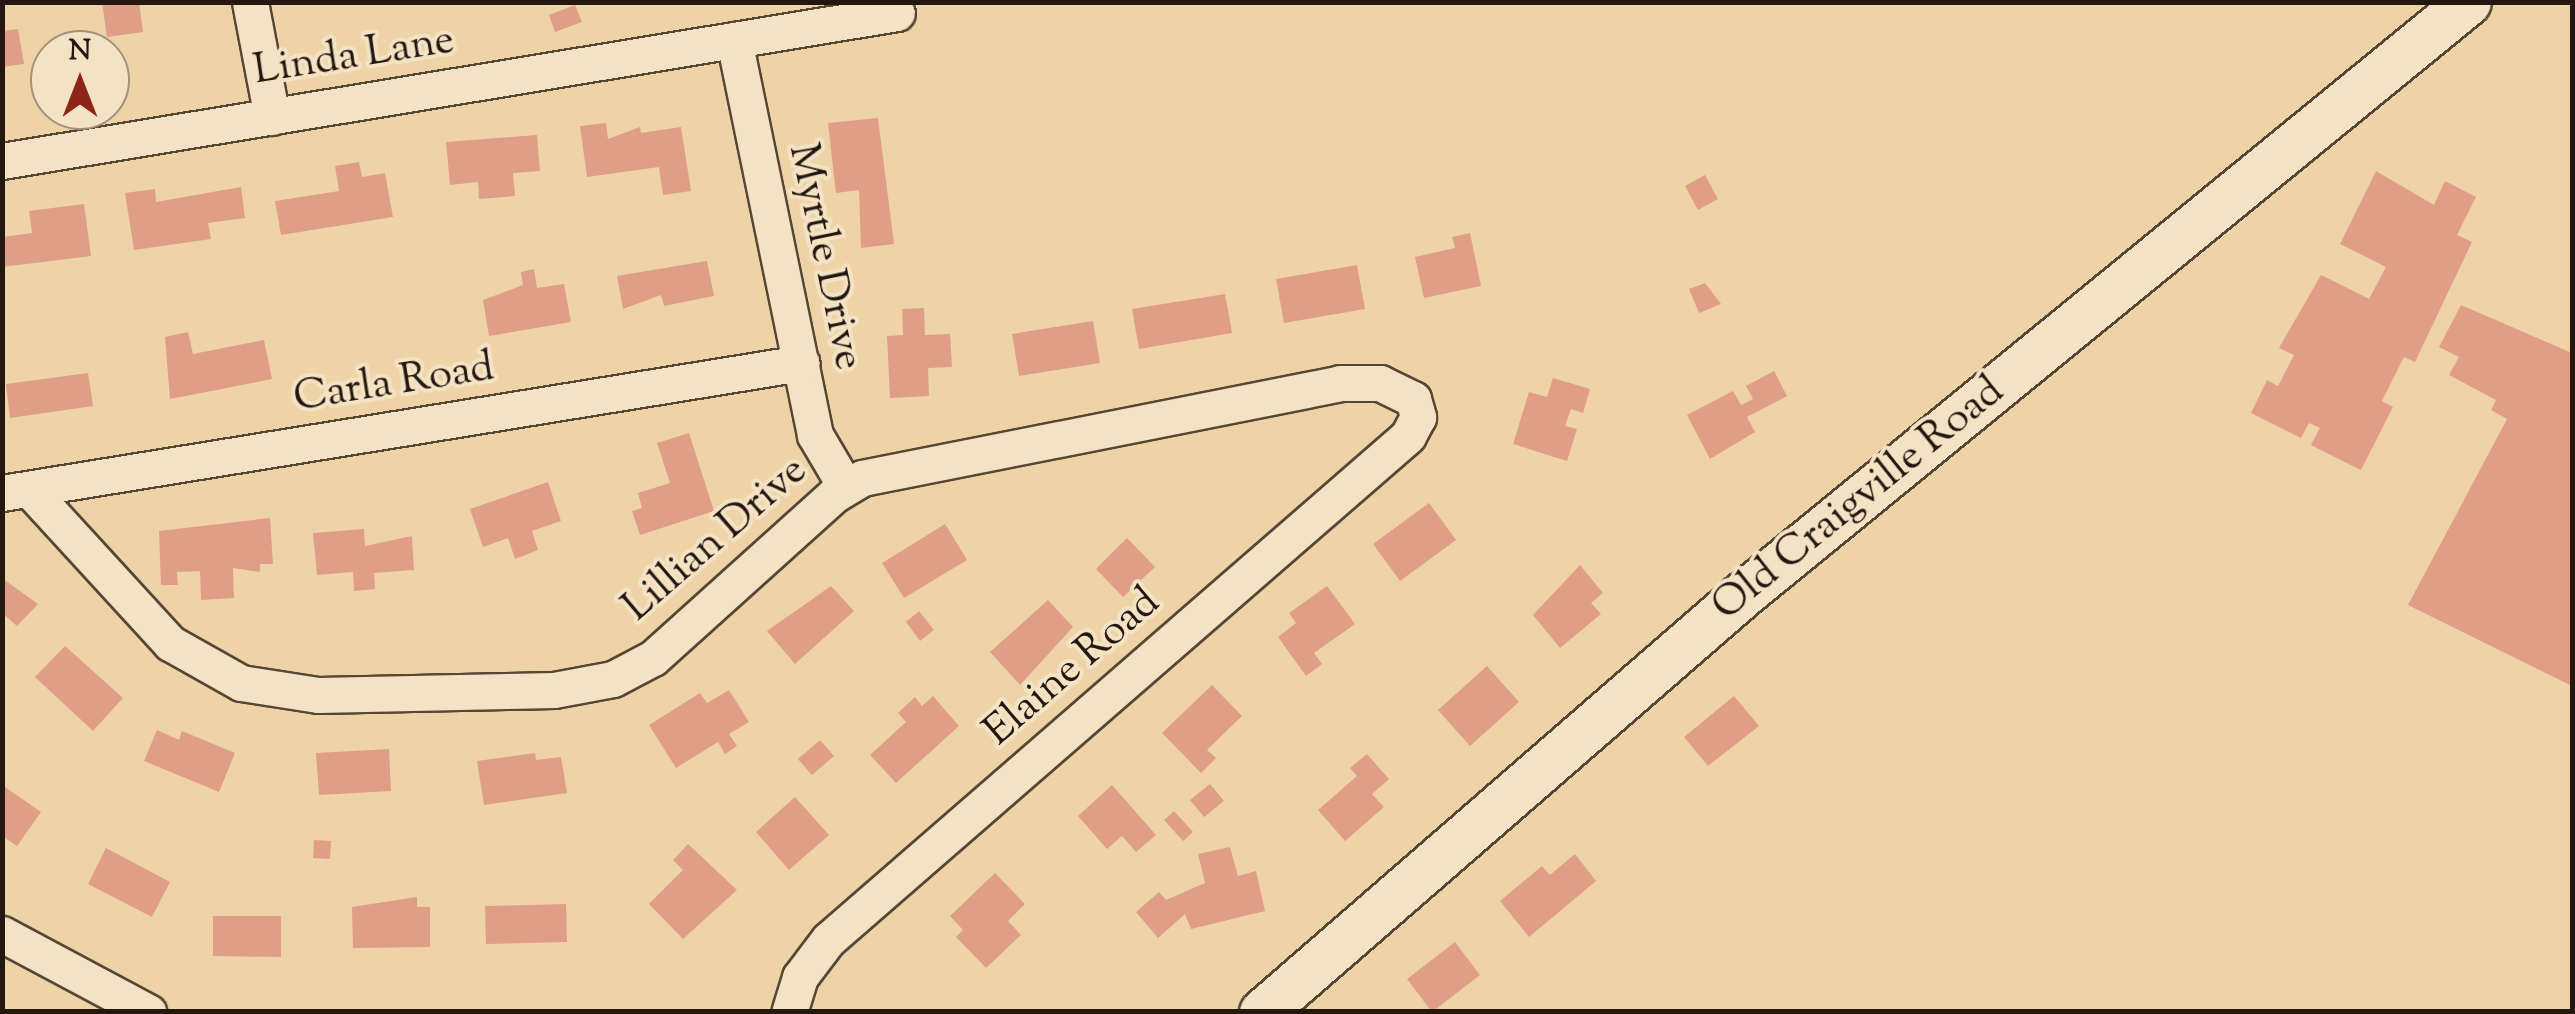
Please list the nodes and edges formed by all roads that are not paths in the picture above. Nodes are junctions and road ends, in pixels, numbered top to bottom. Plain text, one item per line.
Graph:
1 (250, 2) edge
2 (2468, 2) edge
3 (898, 13) dead end
4 (734, 40) junction
5 (272, 116) junction
6 (2, 161) edge
7 (801, 363) junction
8 (1414, 400) joint
9 (845, 486) junction
10 (16, 491) edge
11 (2, 934) edge
12 (148, 1012) edge
13 (788, 1012) edge
14 (1262, 1012) edge

1 - 5 street
2 - 14 street, Old Craigville Road
3 - 4 street, Linda Lane
4 - 5 street, Linda Lane
4 - 7 street, Myrtle Drive
5 - 6 street, Linda Lane
7 - 9 street, Myrtle Drive
7 - 10 street, Carla Road
8 - 9 street, Lillian Drive
8 - 13 street, Elaine Road
9 - 10 street, Lillian Drive
11 - 12 street

